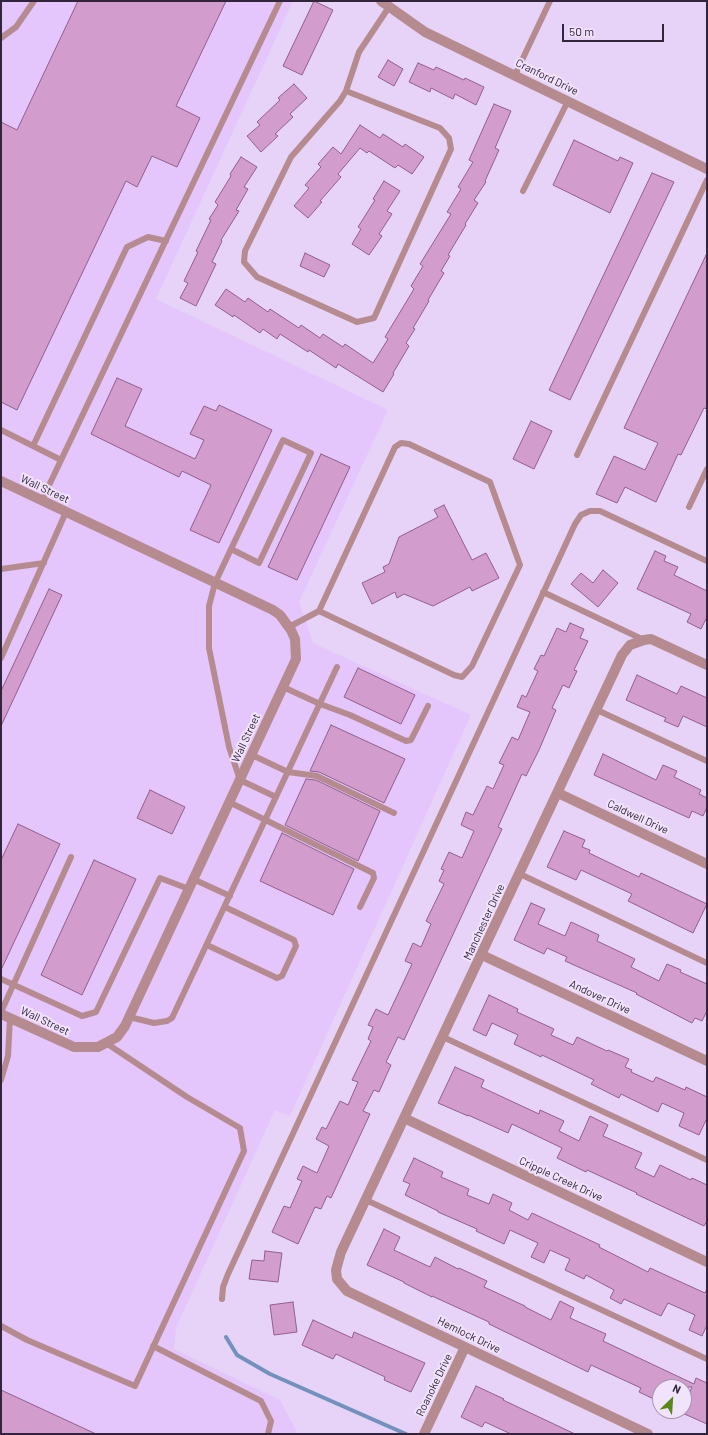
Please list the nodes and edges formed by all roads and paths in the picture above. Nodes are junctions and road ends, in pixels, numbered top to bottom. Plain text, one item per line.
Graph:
1 (34, 1) edge
2 (280, 1) edge
3 (381, 1) edge
4 (550, 1) edge
5 (389, 7) junction
6 (1, 38) edge
7 (515, 75) junction
8 (346, 91) junction
9 (568, 100) junction
10 (707, 168) edge
11 (707, 180) edge
12 (523, 192) dead end
13 (166, 241) junction
14 (1, 430) edge
15 (33, 446) junction
16 (577, 455) dead end
17 (61, 460) junction
18 (707, 469) edge
19 (1, 481) edge
20 (42, 500) junction
21 (689, 507) dead end
22 (66, 512) junction
23 (231, 549) junction
24 (707, 561) edge
25 (44, 563) junction
26 (1, 569) edge
27 (215, 583) junction
28 (543, 592) junction
29 (319, 611) junction
30 (289, 627) junction
31 (644, 640) junction
32 (1, 658) edge
33 (707, 665) edge
34 (337, 667) dead end
35 (283, 688) junction
36 (320, 704) junction
37 (428, 706) dead end
38 (597, 710) junction
39 (252, 755) junction
40 (707, 761) edge
41 (288, 772) junction
42 (240, 780) junction
43 (558, 793) junction
44 (276, 797) junction
45 (229, 802) junction
46 (394, 813) dead end
47 (265, 820) junction
48 (71, 857) dead end
49 (707, 864) edge
50 (520, 874) junction
51 (194, 879) junction
52 (189, 889) junction
53 (230, 896) junction
54 (224, 907) junction
55 (360, 907) dead end
56 (207, 945) junction
57 (482, 955) junction
58 (707, 962) edge
59 (1, 979) edge
60 (14, 985) junction
61 (4, 1015) edge
62 (129, 1018) junction
63 (443, 1037) junction
64 (106, 1042) junction
65 (707, 1061) edge
66 (1, 1080) edge
67 (404, 1118) junction
68 (707, 1160) edge
69 (366, 1200) junction
70 (355, 1223) joint
71 (707, 1262) edge
72 (222, 1299) dead end
73 (1, 1326) edge
74 (153, 1346) junction
75 (465, 1347) junction
76 (707, 1359) edge
77 (268, 1434) edge
78 (424, 1434) edge
79 (648, 1434) edge

1 - 6 lane
2 - 13 lane
3 - 5 street, Cranford Drive
4 - 7 lane
5 - 7 street, Cranford Drive
5 - 8 lane
7 - 9 street, Cranford Drive
8 - 8 lane
9 - 10 street, Cranford Drive
9 - 12 lane
11 - 16 lane
13 - 15 lane
13 - 17 lane
14 - 15 lane
15 - 17 lane
17 - 20 lane
18 - 21 lane
19 - 20 street, Wall Street
20 - 22 street, Wall Street
22 - 25 lane
22 - 27 street, Wall Street
23 - 23 lane
23 - 27 lane
24 - 28 lane
25 - 26 lane
25 - 32 lane
27 - 30 street, Wall Street
27 - 42 lane
28 - 31 lane
28 - 72 lane
29 - 29 lane
29 - 30 lane
30 - 35 street, Wall Street
31 - 33 street
31 - 38 street, Manchester Drive
34 - 36 lane
35 - 36 lane
35 - 39 street, Wall Street
36 - 37 lane
36 - 41 lane
38 - 40 lane
38 - 43 street, Manchester Drive
39 - 41 lane
39 - 42 street, Wall Street
41 - 44 lane
41 - 46 lane
42 - 44 lane
42 - 45 street, Wall Street
43 - 49 street, Caldwell Drive
43 - 50 street, Manchester Drive
44 - 47 lane
45 - 47 lane
45 - 51 street, Wall Street
47 - 53 lane
47 - 55 lane
48 - 60 lane
50 - 57 street, Manchester Drive
50 - 58 lane
51 - 52 street, Wall Street
51 - 53 lane
52 - 60 lane
52 - 62 street, Wall Street
53 - 54 lane
54 - 56 lane
54 - 56 lane
56 - 62 lane
57 - 63 street, Manchester Drive
57 - 65 street, Andover Drive
59 - 60 lane
60 - 61 lane
61 - 64 street, Wall Street
61 - 66 lane
62 - 64 street, Wall Street
63 - 67 street, Manchester Drive
63 - 68 lane
64 - 74 lane
67 - 69 street, Manchester Drive
67 - 71 street, Cripple Creek Drive
69 - 70 street, Manchester Drive
69 - 76 lane
70 - 75 street, Hemlock Drive
73 - 74 lane
74 - 77 lane
75 - 78 street, Roanoke Drive
75 - 79 street, Hemlock Drive

